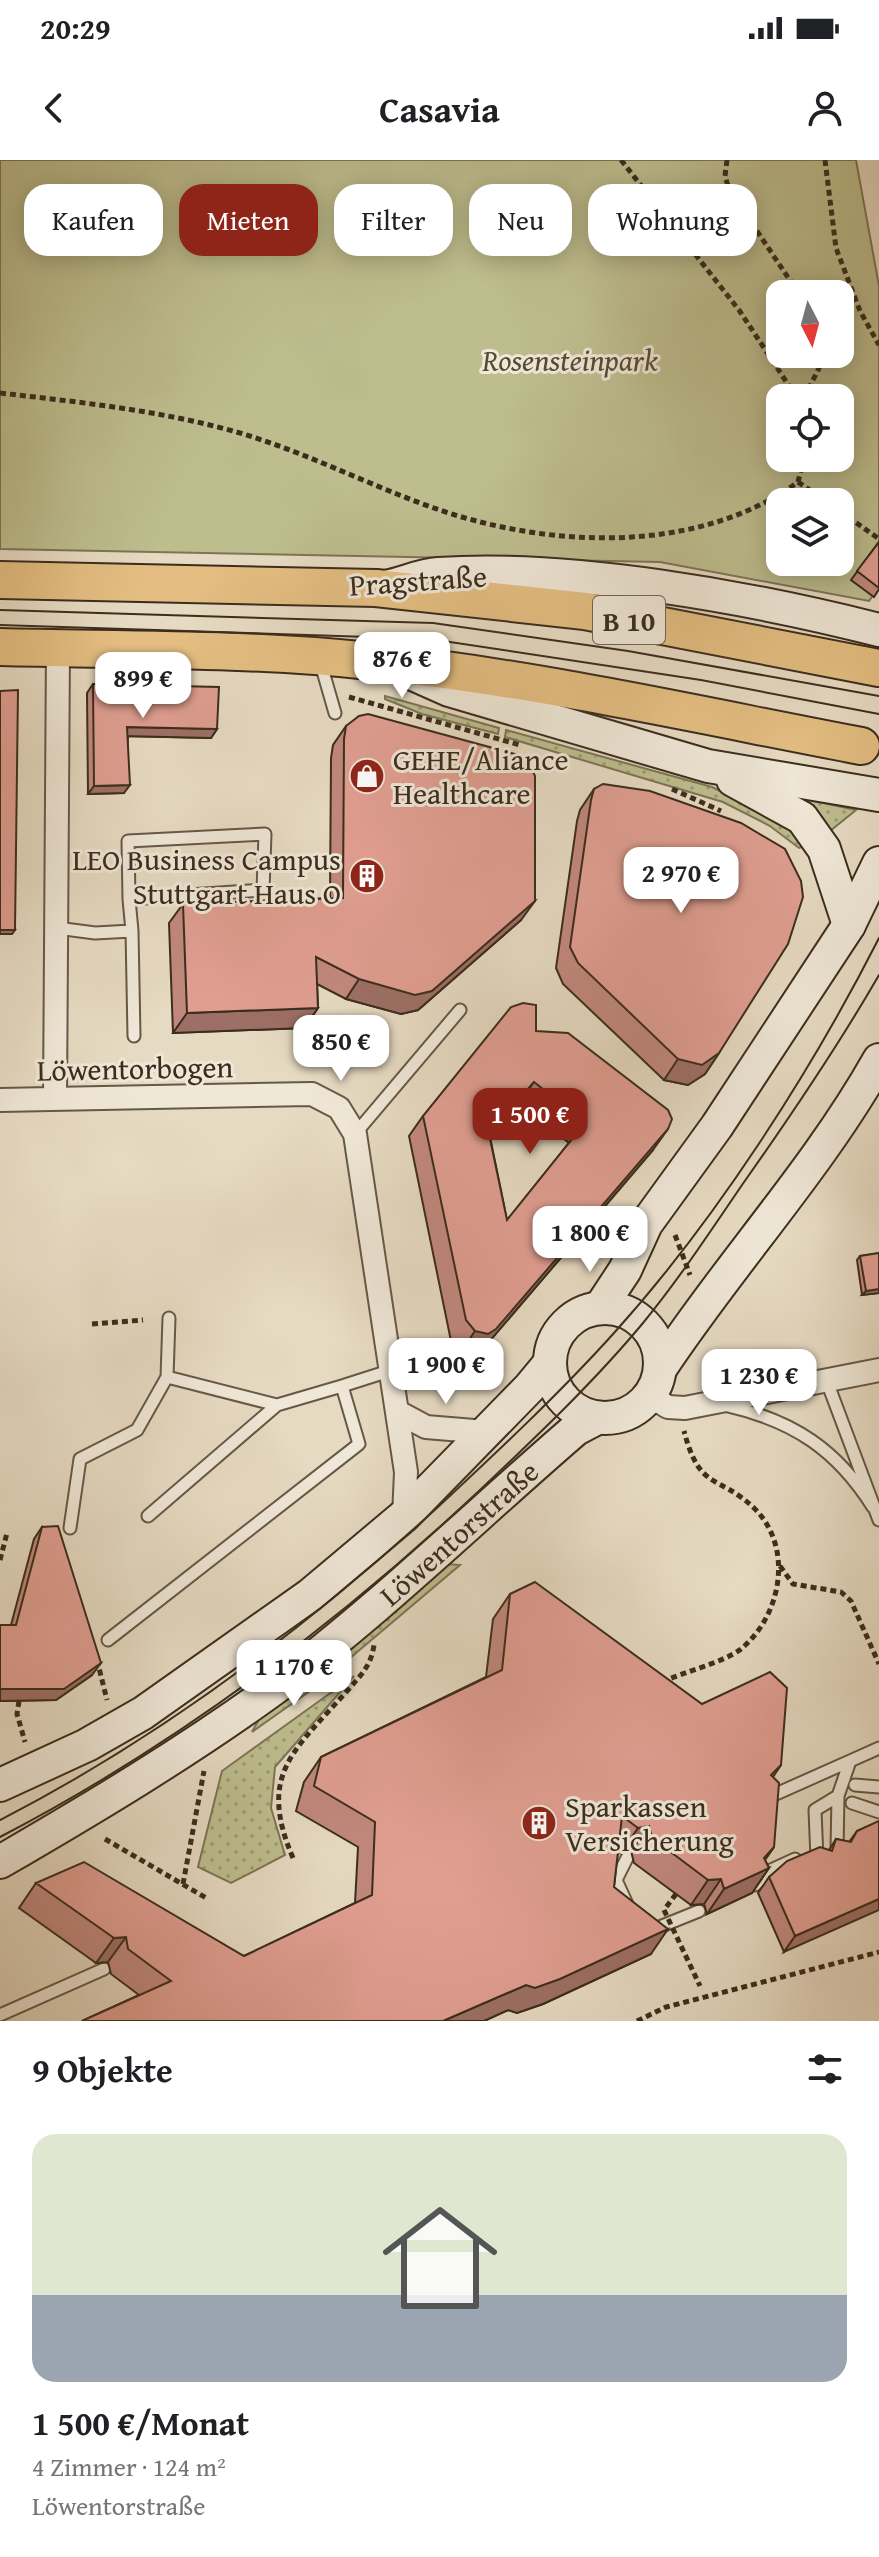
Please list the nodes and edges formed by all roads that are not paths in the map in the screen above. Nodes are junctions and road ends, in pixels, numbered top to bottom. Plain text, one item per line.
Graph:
1 (0, 578) edge
2 (376, 588) junction
3 (879, 630) edge
4 (0, 647) edge
5 (58, 648) junction
6 (370, 661) junction
7 (879, 668) edge
8 (323, 674) junction
9 (335, 713) dead end
10 (861, 746) dead end
11 (708, 766) junction
12 (879, 795) edge
13 (879, 863) edge
14 (129, 899) junction
15 (849, 925) junction
16 (57, 928) junction
17 (132, 931) junction
18 (460, 1010) dead end
19 (134, 1036) dead end
20 (879, 1060) edge
21 (55, 1099) junction
22 (0, 1100) edge
23 (355, 1134) junction
24 (600, 1308) junction
25 (169, 1318) dead end
26 (549, 1364) junction
27 (392, 1370) junction
28 (879, 1370) edge
29 (167, 1377) junction
30 (826, 1379) junction
31 (655, 1382) junction
32 (342, 1386) junction
33 (716, 1403) junction
34 (277, 1405) junction
35 (398, 1412) junction
36 (597, 1418) junction
37 (486, 1432) junction
38 (873, 1507) junction
39 (148, 1516) dead end
40 (404, 1516) junction
41 (879, 1520) edge
42 (70, 1528) dead end
43 (108, 1640) dead end
44 (879, 1748) edge
45 (850, 1761) junction
46 (0, 1785) edge
47 (855, 1785) dead end
48 (879, 1787) edge
49 (838, 1796) junction
50 (762, 1800) edge
51 (852, 1803) dead end
52 (879, 1812) edge
53 (837, 1850) edge
54 (627, 1858) edge
55 (0, 1862) edge
56 (755, 1885) edge
57 (699, 1911) edge
58 (635, 1921) edge
59 (641, 1935) edge
60 (104, 1969) edge
61 (0, 2015) edge

1 - 2 main road, Pragstraße / B 10
2 - 3 main road, Pragstraße
2 - 7 main road, B 10
4 - 5 main road
5 - 8 main road
5 - 16 street
6 - 8 main road
6 - 10 main road
6 - 11 main road
8 - 9 lane
11 - 12 main road
11 - 15 main road
13 - 15 main road
14 - 14 lane
14 - 17 lane
15 - 24 main road
16 - 17 lane
16 - 21 street
17 - 19 lane
18 - 23 lane
20 - 31 main road, Löwentorstraße
21 - 22 street, Löwentorbogen
21 - 23 street, Löwentorbogen
23 - 27 street, Löwentorbogen
24 - 26 main road, Löwentorstraße
24 - 31 main road
25 - 29 lane
26 - 36 main road
26 - 37 main road, Löwentorstraße
27 - 32 lane
27 - 35 street, Löwentorbogen
28 - 30 street
29 - 34 lane
29 - 42 lane
30 - 33 street
30 - 38 lane
31 - 33 street
31 - 36 main road, Löwentorstraße
32 - 34 lane
32 - 43 lane
33 - 38 lane
34 - 39 lane
35 - 37 street
35 - 40 street, Löwentorbogen
36 - 55 main road, Löwentorstraße
37 - 40 main road, Löwentorstraße
38 - 41 lane
40 - 46 main road, Löwentorstraße
44 - 45 lane
45 - 49 lane
45 - 50 lane
47 - 48 lane
49 - 53 lane
49 - 56 lane
51 - 52 lane
54 - 58 lane
57 - 59 lane
60 - 61 lane

